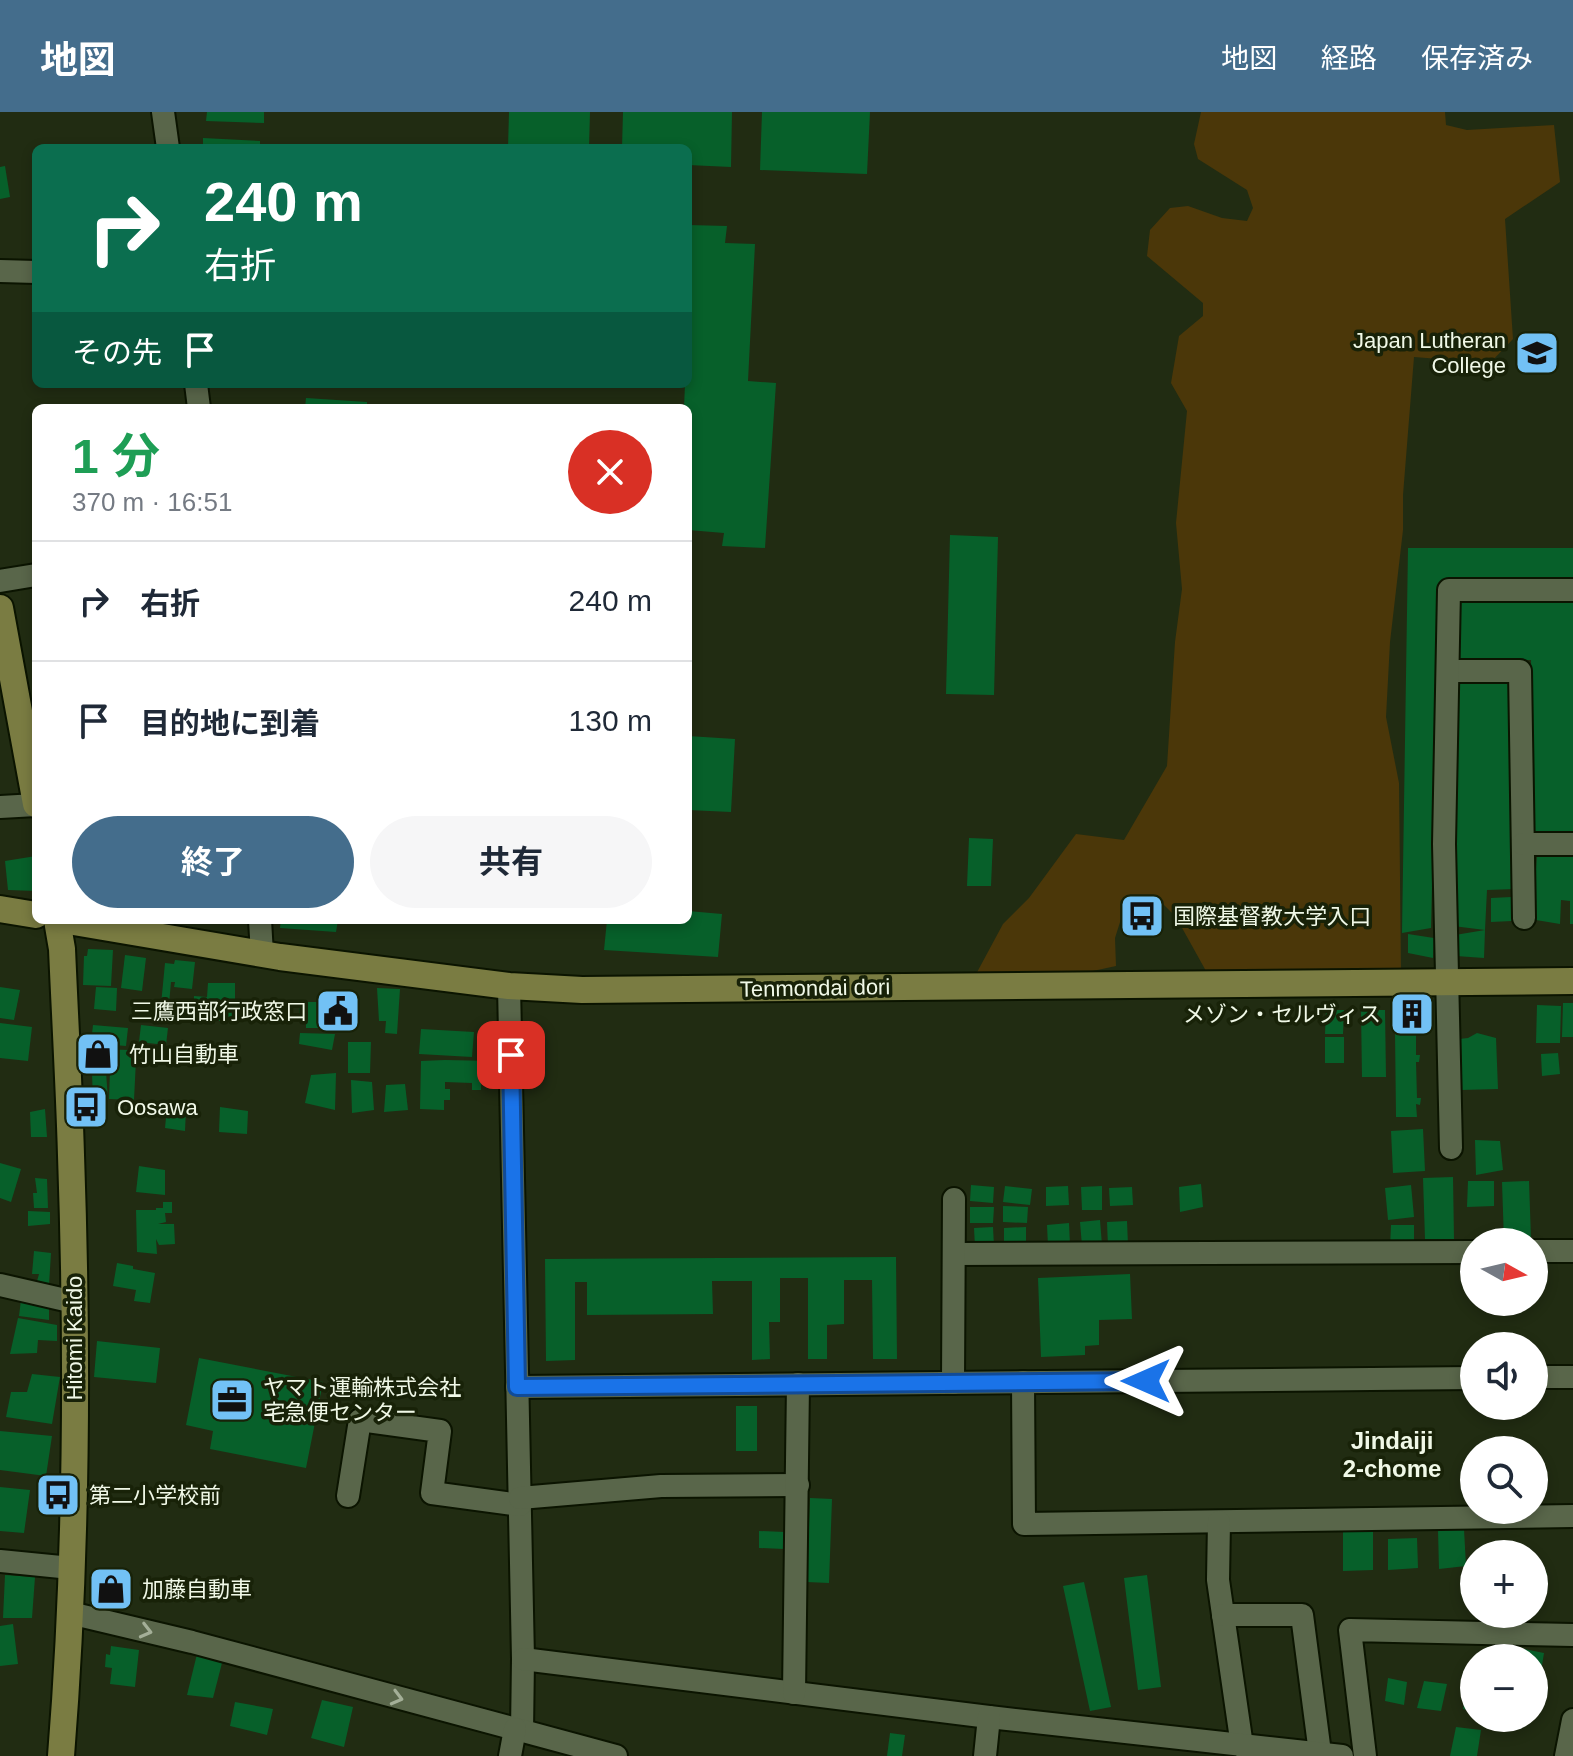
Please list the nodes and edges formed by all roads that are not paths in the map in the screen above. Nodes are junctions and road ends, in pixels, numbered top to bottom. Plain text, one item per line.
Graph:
1 (163, 112) edge
2 (167, 144) edge
3 (0, 271) edge
4 (32, 272) edge
5 (32, 576) edge
6 (0, 581) edge
7 (1573, 590) edge
8 (0, 608) edge
9 (1448, 671) junction
10 (32, 782) edge
11 (32, 804) edge
12 (0, 807) edge
13 (1523, 844) junction
14 (1573, 844) edge
15 (0, 909) edge
16 (32, 914) edge
17 (1524, 918) dead end
18 (59, 924) edge
19 (83, 924) edge
20 (260, 924) edge
21 (262, 954) junction
22 (1573, 981) edge
23 (1446, 982) junction
24 (509, 986) junction
25 (1451, 1148) dead end
26 (954, 1199) dead end
27 (1548, 1251) edge
28 (1573, 1251) edge
29 (1460, 1252) edge
30 (954, 1254) junction
31 (0, 1285) edge
32 (74, 1302) junction
33 (1548, 1377) edge
34 (1573, 1377) edge
35 (1460, 1378) edge
36 (1023, 1382) junction
37 (953, 1383) junction
38 (798, 1384) junction
39 (517, 1387) junction
40 (798, 1485) junction
41 (348, 1496) dead end
42 (520, 1501) junction
43 (1573, 1516) edge
44 (1219, 1522) junction
45 (0, 1561) edge
46 (71, 1568) junction
47 (70, 1613) junction
48 (1223, 1615) junction
49 (1573, 1635) edge
50 (523, 1659) junction
51 (794, 1693) junction
52 (989, 1717) junction
53 (1573, 1720) edge
54 (518, 1730) junction
55 (1234, 1749) edge
56 (1331, 1755) edge
57 (61, 1756) edge
58 (510, 1756) edge
59 (616, 1756) edge
60 (985, 1756) edge
61 (1365, 1756) edge
62 (1566, 1756) edge

1 - 2 street
3 - 4 street
5 - 6 street
7 - 9 street
8 - 10 main road
9 - 13 street
9 - 23 street
11 - 12 street
13 - 14 street
13 - 17 street
15 - 16 main road
18 - 32 main road, Hitomi Kaido
19 - 21 main road, Tenmondai dori
20 - 21 street
21 - 24 main road, Tenmondai dori
22 - 23 main road, Tenmondai dori
23 - 24 main road, Tenmondai dori
23 - 25 street
24 - 39 street
26 - 30 street
27 - 28 street
29 - 30 street
30 - 37 street
31 - 32 street
32 - 46 main road, Hitomi Kaido
33 - 34 street
35 - 36 street
36 - 37 street
36 - 44 street
37 - 38 street
38 - 39 street
38 - 40 street
39 - 42 street
40 - 42 street
40 - 51 street
41 - 42 street
42 - 50 street
43 - 44 street
44 - 48 street
45 - 46 street
46 - 47 main road, Hitomi Kaido
47 -> 54 street
47 - 57 main road, Hitomi Kaido
48 - 55 street
48 - 56 street
49 - 61 street
50 - 51 street
50 - 54 street
51 - 52 street
52 - 55 street
52 - 60 street
53 - 62 street
54 - 58 street
54 - 59 street
55 - 56 street

